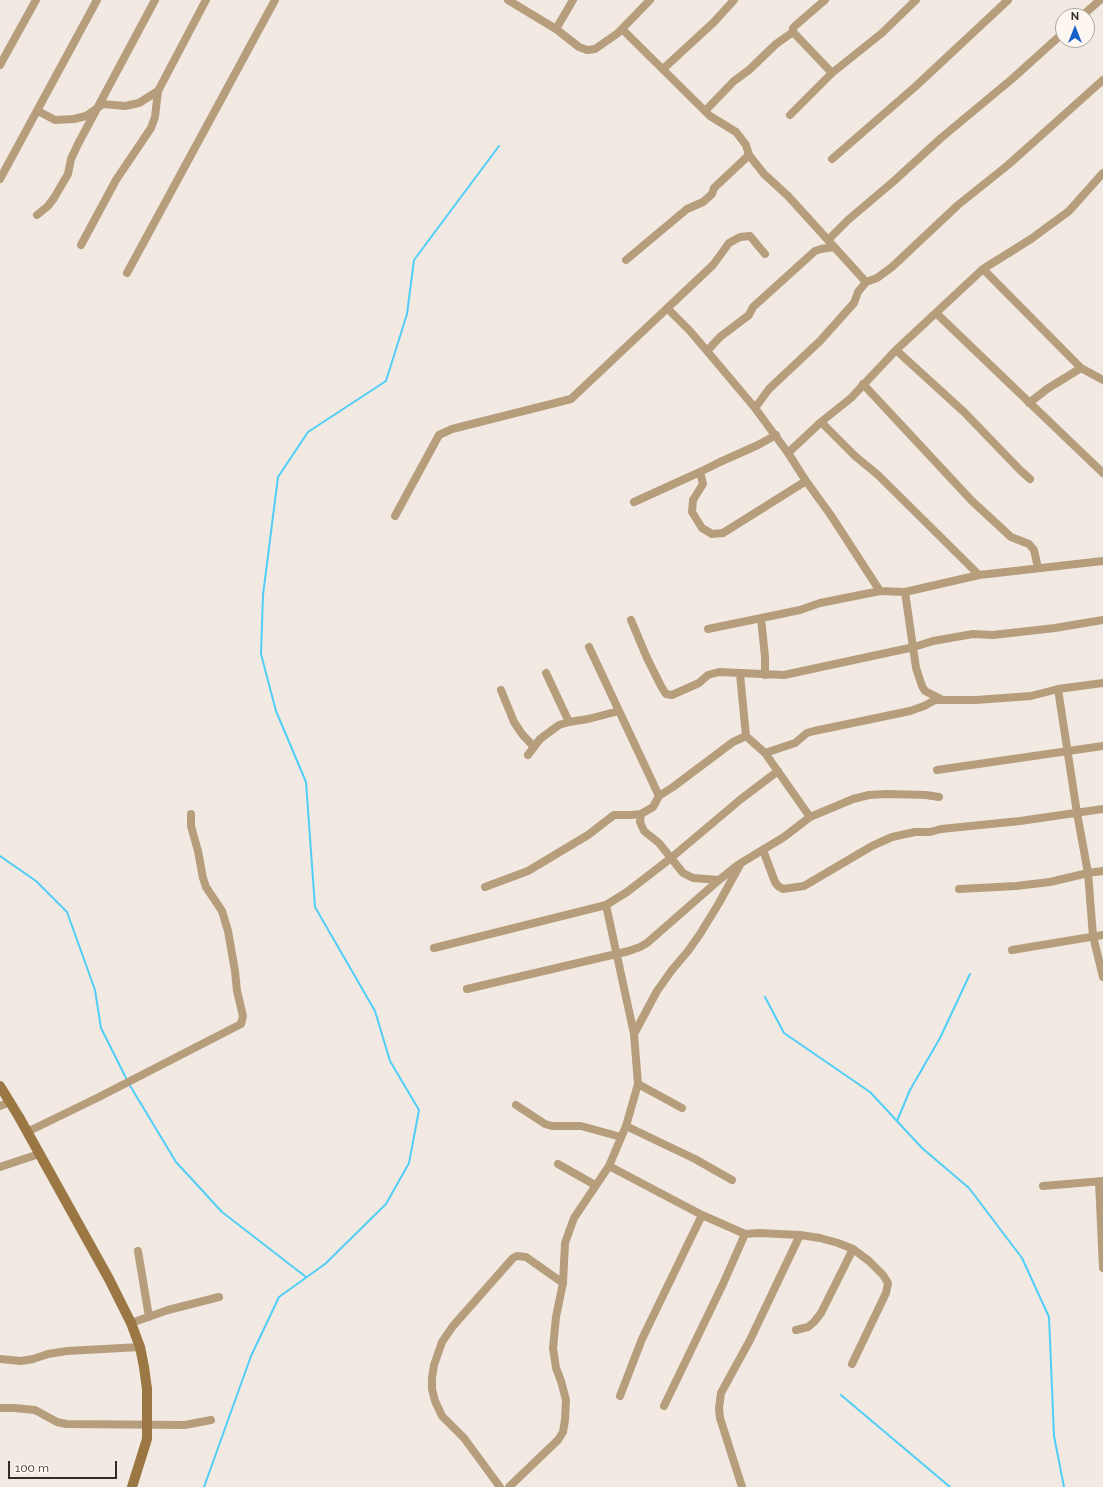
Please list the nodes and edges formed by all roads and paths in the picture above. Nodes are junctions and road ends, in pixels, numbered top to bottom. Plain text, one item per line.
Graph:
1 (36, 0) edge
2 (97, 0) edge
3 (155, 0) edge
4 (206, 0) edge
5 (275, 0) edge
6 (508, 0) edge
7 (573, 0) edge
8 (650, 0) edge
9 (734, 0) edge
10 (825, 0) edge
11 (916, 0) edge
12 (1008, 0) edge
13 (1100, 0) edge
14 (1091, 8) edge
15 (556, 29) junction
16 (622, 29) junction
17 (793, 32) junction
18 (1055, 40) edge
19 (0, 65) edge
20 (663, 69) junction
21 (832, 73) junction
22 (1103, 80) edge
23 (158, 91) junction
24 (98, 109) junction
25 (38, 111) junction
26 (705, 111) junction
27 (790, 115) dead end
28 (749, 155) junction
29 (832, 159) dead end
30 (1103, 173) edge
31 (0, 179) edge
32 (37, 215) dead end
33 (828, 240) junction
34 (81, 245) dead end
35 (834, 247) junction
36 (765, 254) dead end
37 (626, 260) dead end
38 (983, 269) junction
39 (127, 273) dead end
40 (866, 282) junction
41 (668, 309) junction
42 (936, 313) junction
43 (896, 350) junction
44 (707, 351) junction
45 (1081, 368) junction
46 (1103, 380) edge
47 (863, 384) junction
48 (1029, 402) junction
49 (755, 408) junction
50 (821, 422) junction
51 (776, 435) junction
52 (799, 443) junction
53 (782, 444) junction
54 (788, 453) junction
55 (700, 472) junction
56 (1103, 473) edge
57 (1030, 479) dead end
58 (806, 481) junction
59 (634, 502) dead end
60 (395, 516) dead end
61 (1103, 562) edge
62 (1038, 568) junction
63 (979, 575) junction
64 (880, 591) junction
65 (905, 592) junction
66 (761, 618) junction
67 (631, 620) dead end
68 (1103, 620) edge
69 (708, 629) dead end
70 (589, 647) dead end
71 (914, 647) junction
72 (546, 673) dead end
73 (740, 674) junction
74 (766, 675) junction
75 (1103, 683) edge
76 (1058, 689) junction
77 (501, 690) dead end
78 (941, 699) junction
79 (619, 711) junction
80 (569, 722) junction
81 (746, 736) junction
82 (1103, 746) edge
83 (534, 747) junction
84 (1067, 751) junction
85 (766, 753) junction
86 (528, 754) dead end
87 (937, 770) dead end
88 (778, 771) junction
89 (659, 796) junction
90 (939, 797) dead end
91 (1103, 809) edge
92 (1077, 813) junction
93 (191, 814) dead end
94 (641, 814) junction
95 (810, 817) junction
96 (763, 850) junction
97 (671, 858) junction
98 (740, 863) junction
99 (1103, 871) edge
100 (1088, 873) junction
101 (719, 880) junction
102 (485, 887) dead end
103 (959, 889) dead end
104 (606, 905) junction
105 (1103, 935) edge
106 (1093, 936) junction
107 (434, 948) dead end
108 (1012, 950) dead end
109 (616, 954) junction
110 (1103, 977) edge
111 (467, 989) dead end
112 (634, 1034) junction
113 (638, 1084) junction
114 (0, 1086) edge
115 (10, 1102) junction
116 (516, 1105) dead end
117 (0, 1106) edge
118 (682, 1108) dead end
119 (626, 1126) junction
120 (27, 1132) junction
121 (621, 1137) junction
122 (39, 1154) junction
123 (558, 1164) dead end
124 (609, 1166) junction
125 (0, 1167) edge
126 (732, 1180) dead end
127 (1101, 1181) edge
128 (595, 1186) junction
129 (1044, 1186) dead end
130 (702, 1215) junction
131 (745, 1234) junction
132 (800, 1235) junction
133 (853, 1249) junction
134 (138, 1251) dead end
135 (1103, 1268) edge
136 (562, 1283) junction
137 (219, 1297) dead end
138 (149, 1317) junction
139 (131, 1323) junction
140 (796, 1330) dead end
141 (140, 1347) junction
142 (0, 1359) edge
143 (852, 1364) dead end
144 (620, 1396) dead end
145 (664, 1406) dead end
146 (0, 1408) edge
147 (210, 1420) dead end
148 (148, 1425) junction
149 (132, 1487) edge
150 (500, 1487) edge
151 (509, 1487) edge
152 (742, 1487) edge

1 - 19 street
2 - 25 street
3 - 24 street
4 - 23 street
5 - 39 street
6 - 15 street
7 - 15 street
8 - 16 street
9 - 20 street
10 - 17 street
11 - 21 street
12 - 29 street
13 - 14 street
15 - 16 street
16 - 20 street
17 - 21 street
17 - 26 street
18 - 33 street
20 - 26 street
21 - 27 street
22 - 40 street
23 - 24 street
23 - 34 street
24 - 25 street
24 - 32 street
25 - 31 street
26 - 28 street
28 - 33 street
28 - 37 street
30 - 38 street
33 - 35 street
35 - 40 street
35 - 44 street
36 - 41 street
38 - 42 street
38 - 45 street
40 - 49 street
41 - 44 street
41 - 60 street
42 - 43 street
42 - 48 street
43 - 47 street
43 - 57 street
44 - 49 street
45 - 46 street
45 - 48 street
47 - 50 street
47 - 62 street
48 - 56 street
49 - 51 street
50 - 52 street
50 - 63 street
51 - 53 street
51 - 55 street
52 - 53 street
52 - 54 street
53 - 54 street
54 - 58 street
55 - 58 street
55 - 59 street
58 - 64 street
61 - 62 street
62 - 63 street
63 - 65 street
64 - 65 street
64 - 66 street
65 - 71 street
66 - 69 street
66 - 74 street
67 - 73 street
68 - 71 street
70 - 79 street
71 - 74 street
71 - 78 street
72 - 80 street
73 - 74 street
73 - 81 street
75 - 76 street
76 - 78 street
76 - 84 street
77 - 83 street
78 - 85 street
79 - 80 street
79 - 89 street
80 - 83 street
81 - 85 street
81 - 89 street
82 - 84 street
83 - 86 street
84 - 87 street
84 - 92 street
85 - 88 street
88 - 95 street
88 - 97 street
89 - 94 street
90 - 95 street
91 - 92 street
92 - 96 street
92 - 100 street
93 - 120 street
94 - 97 street
94 - 102 street
95 - 96 street
96 - 98 street
97 - 101 street
97 - 104 street
98 - 101 street
98 - 112 street
99 - 100 street
100 - 103 street
100 - 106 street
101 - 109 street
104 - 107 street
104 - 109 street
105 - 106 street
106 - 108 street
106 - 110 street
109 - 111 street
109 - 112 street
112 - 113 street
113 - 118 street
113 - 119 street
114 - 115 street
115 - 117 street
115 - 120 street
116 - 121 street
119 - 121 street
119 - 126 street
120 - 122 street
121 - 124 street
122 - 125 street
122 - 139 street
123 - 128 street
124 - 128 street
124 - 130 street
127 - 129 street
127 - 135 street
128 - 136 street
130 - 131 street
130 - 144 street
131 - 132 street
131 - 145 street
132 - 133 street
132 - 152 street
133 - 140 street
133 - 143 street
134 - 138 street
136 - 150 street
136 - 151 street
137 - 138 street
138 - 139 street
139 - 141 street
141 - 142 street
141 - 148 street
146 - 148 street
147 - 148 street
148 - 149 street

